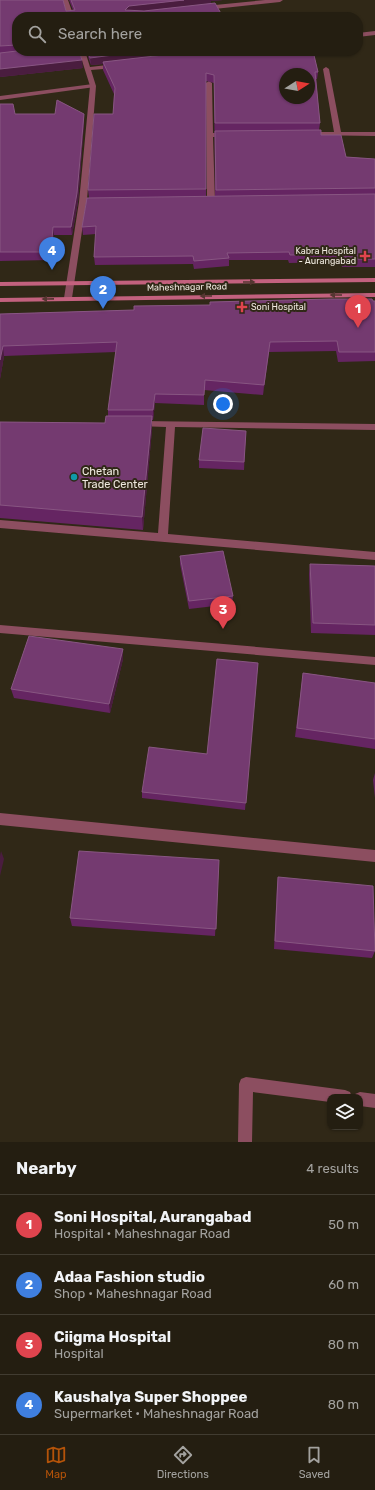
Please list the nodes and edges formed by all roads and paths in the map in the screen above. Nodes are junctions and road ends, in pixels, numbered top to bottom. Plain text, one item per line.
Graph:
1 (65, 0) edge
2 (280, 0) edge
3 (201, 9) edge
4 (69, 12) edge
5 (375, 33) edge
6 (363, 34) edge
7 (84, 56) edge
8 (126, 64) edge
9 (88, 69) junction
10 (326, 69) dead end
11 (210, 83) edge
12 (93, 86) junction
13 (0, 98) edge
14 (298, 134) edge
15 (338, 134) junction
16 (375, 134) edge
17 (211, 135) junction
18 (235, 135) edge
19 (211, 201) edge
20 (82, 202) junction
21 (105, 202) edge
22 (375, 280) edge
23 (70, 283) junction
24 (0, 284) edge
25 (375, 295) edge
26 (68, 298) junction
27 (0, 300) edge
28 (132, 424) edge
29 (171, 425) junction
30 (375, 427) edge
31 (0, 524) edge
32 (163, 537) junction
33 (375, 556) edge
34 (0, 629) edge
35 (375, 661) edge
36 (0, 819) edge
37 (375, 856) edge
38 (327, 1095) edge
39 (363, 1099) edge
40 (375, 1101) edge
41 (245, 1142) edge

1 - 4 street
2 - 3 street
5 - 6 street
7 - 9 street
8 - 9 street
9 - 12 street
10 - 15 street
11 - 17 street
12 - 13 street
12 - 20 street
14 - 15 street
15 - 16 street
17 - 18 street
17 - 19 street
20 - 21 street
20 - 23 street
23 -> 22 street, Maheshnagar Road
23 - 24 street, Maheshnagar Road
23 - 26 street
25 -> 26 street, Maheshnagar Road
26 -> 27 street, Maheshnagar Road
28 - 29 street
29 - 30 street
29 - 32 street
31 - 32 street
32 - 33 street
34 - 35 street
36 - 37 street
38 - 41 street
39 - 40 street

